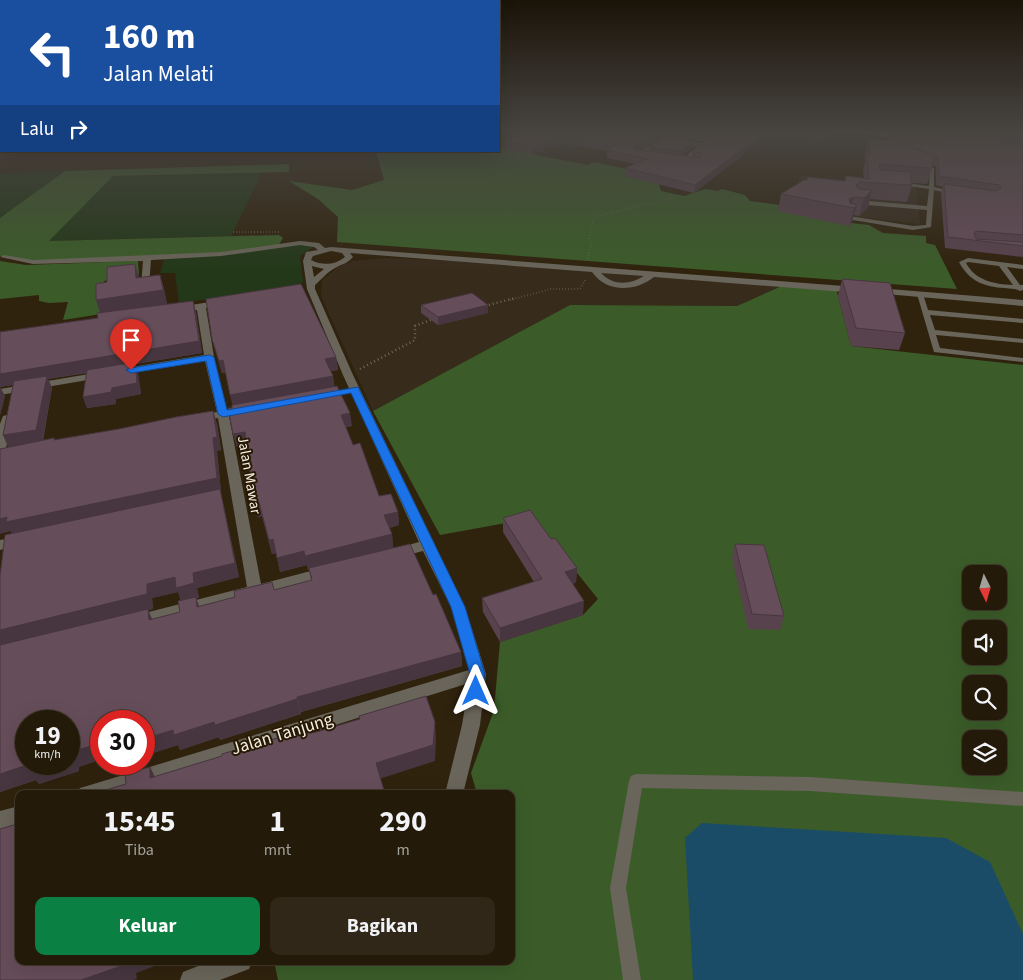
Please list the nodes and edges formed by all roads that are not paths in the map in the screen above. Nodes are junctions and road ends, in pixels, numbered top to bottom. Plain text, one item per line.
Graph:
1 (933, 179) edge
2 (887, 184) edge
3 (933, 188) junction
4 (958, 193) edge
5 (856, 202) edge
6 (929, 208) junction
7 (849, 218) edge
8 (323, 250) junction
9 (339, 250) junction
10 (415, 256) junction
11 (4, 257) dead end
12 (146, 258) junction
13 (307, 261) junction
14 (337, 264) junction
15 (1001, 264) junction
16 (1023, 267) edge
17 (591, 270) junction
18 (652, 274) junction
19 (146, 287) edge
20 (308, 288) junction
21 (1022, 289) edge
22 (920, 294) junction
23 (228, 302) edge
24 (1023, 303) edge
25 (200, 306) junction
26 (172, 310) edge
27 (925, 312) junction
28 (1023, 321) edge
29 (931, 332) junction
30 (1023, 341) edge
31 (209, 357) junction
32 (1023, 360) edge
33 (0, 392) edge
34 (11, 399) junction
35 (261, 407) edge
36 (223, 414) junction
37 (184, 421) edge
38 (0, 448) edge
39 (38, 537) edge
40 (0, 545) edge
41 (427, 545) junction
42 (379, 558) edge
43 (341, 568) edge
44 (255, 590) junction
45 (123, 624) edge
46 (478, 674) junction
47 (100, 790) edge
48 (455, 790) edge
49 (1023, 798) edge
50 (15, 816) edge
51 (0, 820) edge
52 (230, 965) edge
53 (190, 980) edge
54 (632, 980) edge

1 - 3 lane
2 - 3 lane
3 - 4 lane
3 - 6 lane
5 - 6 lane
6 - 7 lane
8 - 9 street
8 - 12 street
8 - 13 street
9 - 10 street
9 - 14 street
10 - 14 street
10 - 17 street
11 - 12 street
12 - 19 street
13 - 14 street
13 - 20 street
14 - 20 street
15 - 16 lane
15 - 21 lane
15 - 21 lane
17 - 18 street
17 - 18 street
18 - 22 street
20 - 41 street
22 - 24 street
22 - 27 lane
23 - 25 street
25 - 26 street
25 - 31 street, Jalan Mawar
27 - 28 lane
27 - 29 lane
29 - 30 lane
29 - 32 lane
31 - 34 street
31 - 36 street, Jalan Mawar
33 - 34 street
34 - 38 street
35 - 36 street
36 - 37 street
36 - 44 street, Jalan Mawar
39 - 40 street
41 - 42 street
41 - 46 street
43 - 44 street
44 - 45 street
46 - 47 street, Jalan Tanjung
46 - 48 street
49 - 54 lane
50 - 51 street
52 - 53 street

